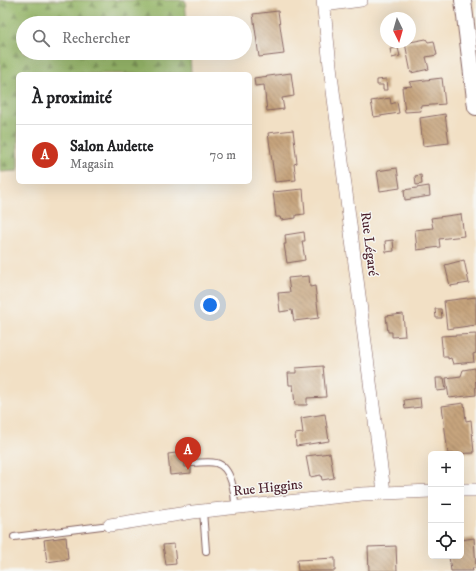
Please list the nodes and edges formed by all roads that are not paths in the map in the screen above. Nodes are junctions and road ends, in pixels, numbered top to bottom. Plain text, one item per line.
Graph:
1 (361, 0) edge
2 (463, 0) edge
3 (324, 3) edge
4 (476, 107) edge
5 (193, 463) dead end
6 (464, 490) edge
7 (476, 490) edge
8 (428, 491) edge
9 (384, 492) junction
10 (235, 508) junction
11 (203, 511) junction
12 (110, 525) joint
13 (14, 537) dead end
14 (206, 552) dead end

1 - 3 street
2 - 4 street
3 - 9 street, Rue Légaré
5 - 10 lane
6 - 7 street
8 - 9 street, Rue Higgins
9 - 10 street, Rue Higgins
10 - 11 street, Rue Higgins
11 - 12 street, Rue Higgins
11 - 14 lane
12 - 13 lane

